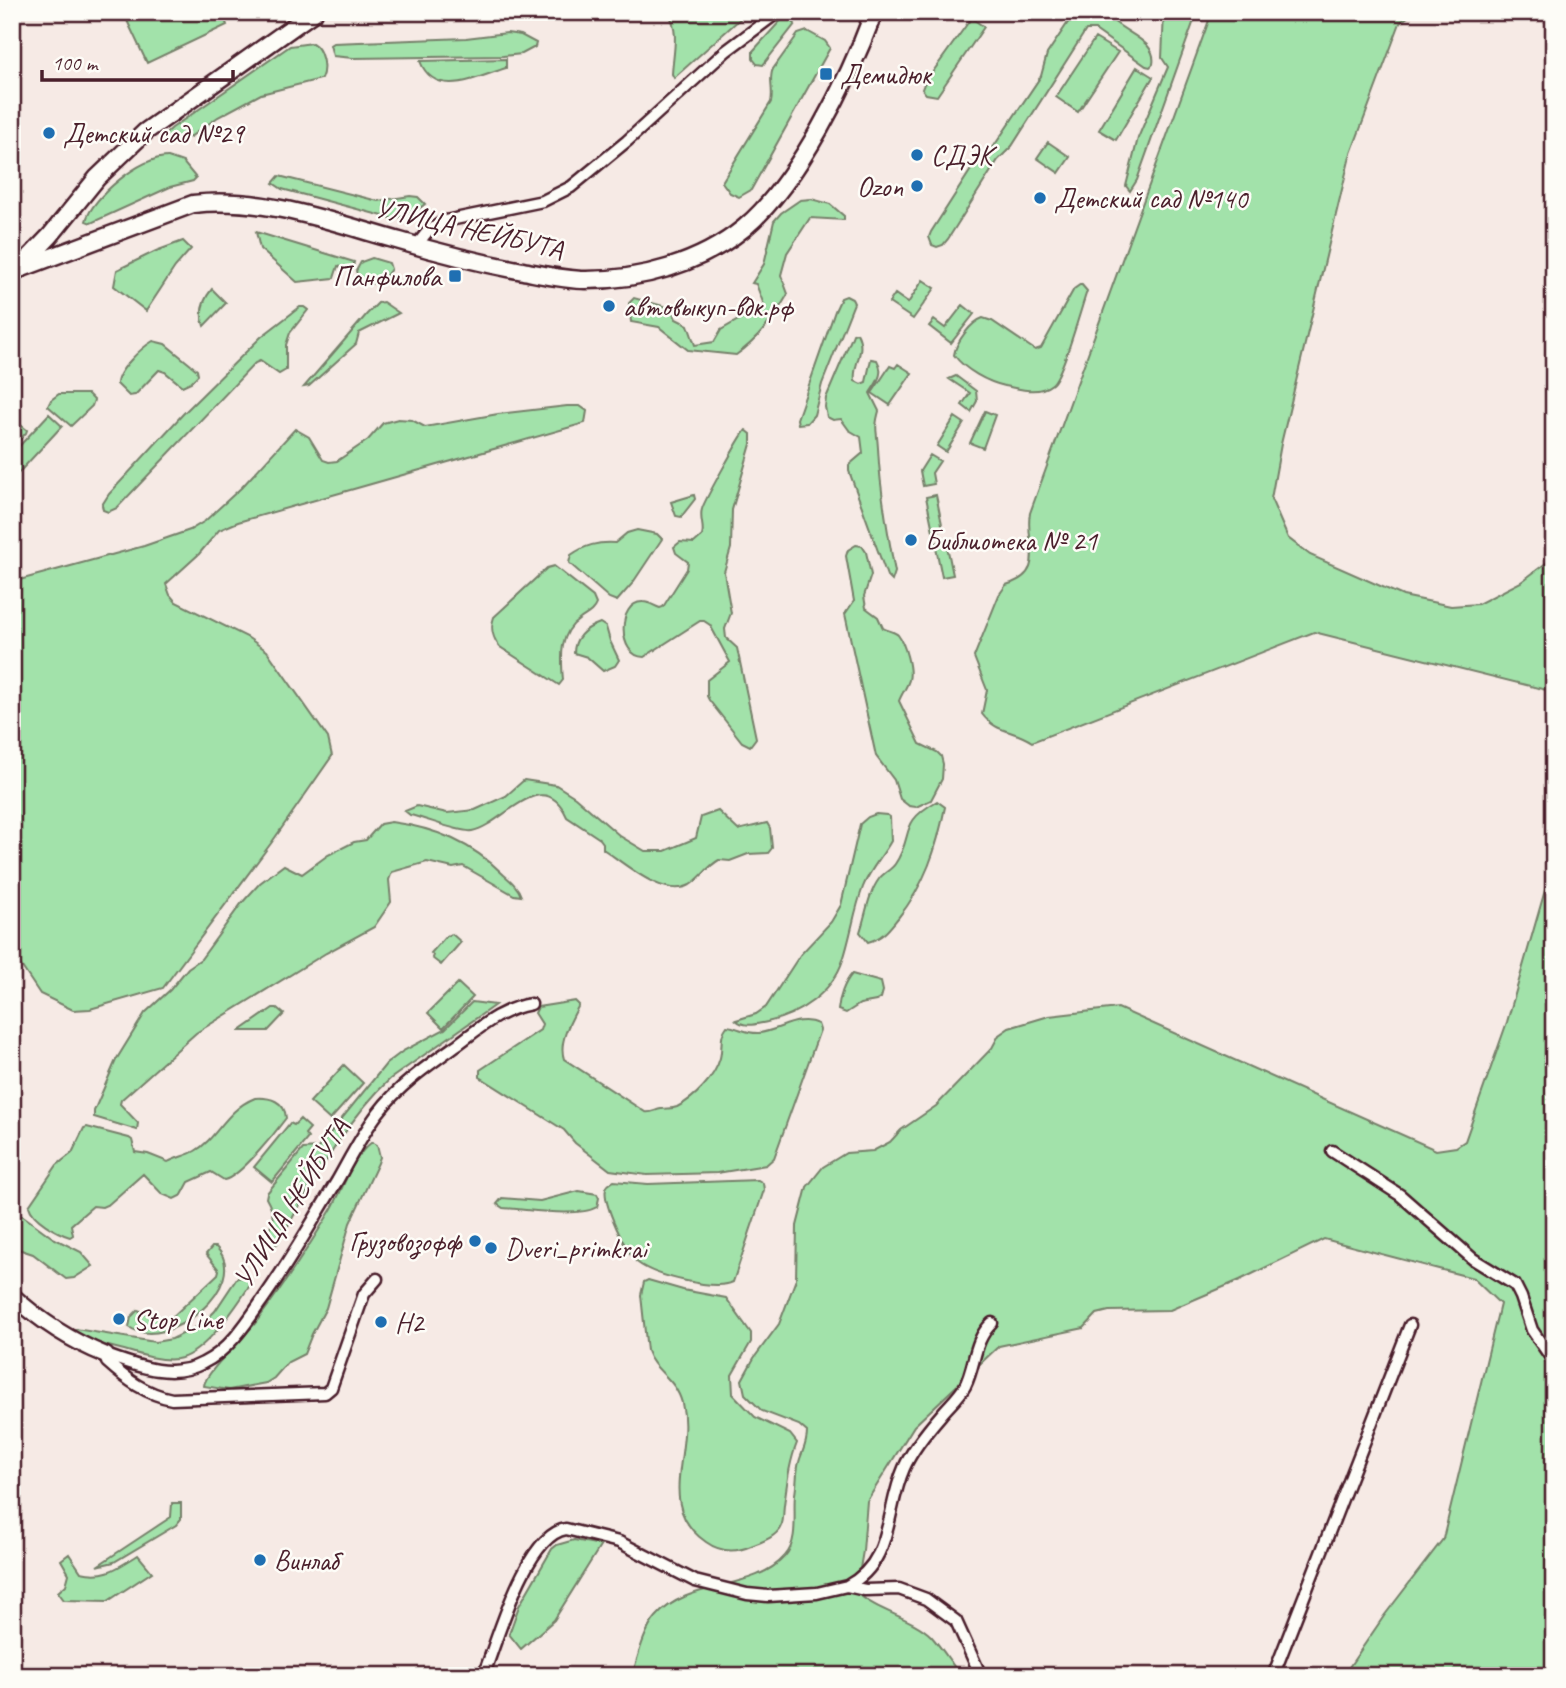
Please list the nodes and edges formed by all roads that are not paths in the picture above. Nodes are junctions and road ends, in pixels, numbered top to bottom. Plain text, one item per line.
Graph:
1 (314, 12) edge
2 (778, 12) edge
3 (874, 12) edge
4 (415, 246) junction
5 (14, 270) edge
6 (531, 1004) dead end
7 (1332, 1151) dead end
8 (377, 1279) dead end
9 (12, 1295) edge
10 (992, 1322) dead end
11 (1410, 1325) dead end
12 (106, 1355) junction
13 (1554, 1362) edge
14 (847, 1586) junction
15 (483, 1676) edge
16 (981, 1676) edge
17 (1273, 1676) edge

1 - 5 main road, УЛИЦА НЕЙБУТА
2 - 4 street
3 - 4 main road, УЛИЦА НЕЙБУТА
4 - 5 main road, УЛИЦА НЕЙБУТА
6 - 12 street, УЛИЦА НЕЙБУТА
7 - 13 street
8 - 12 street
9 - 12 street, УЛИЦА НЕЙБУТА
10 - 14 street
11 - 17 street
14 - 15 street
14 - 16 street

